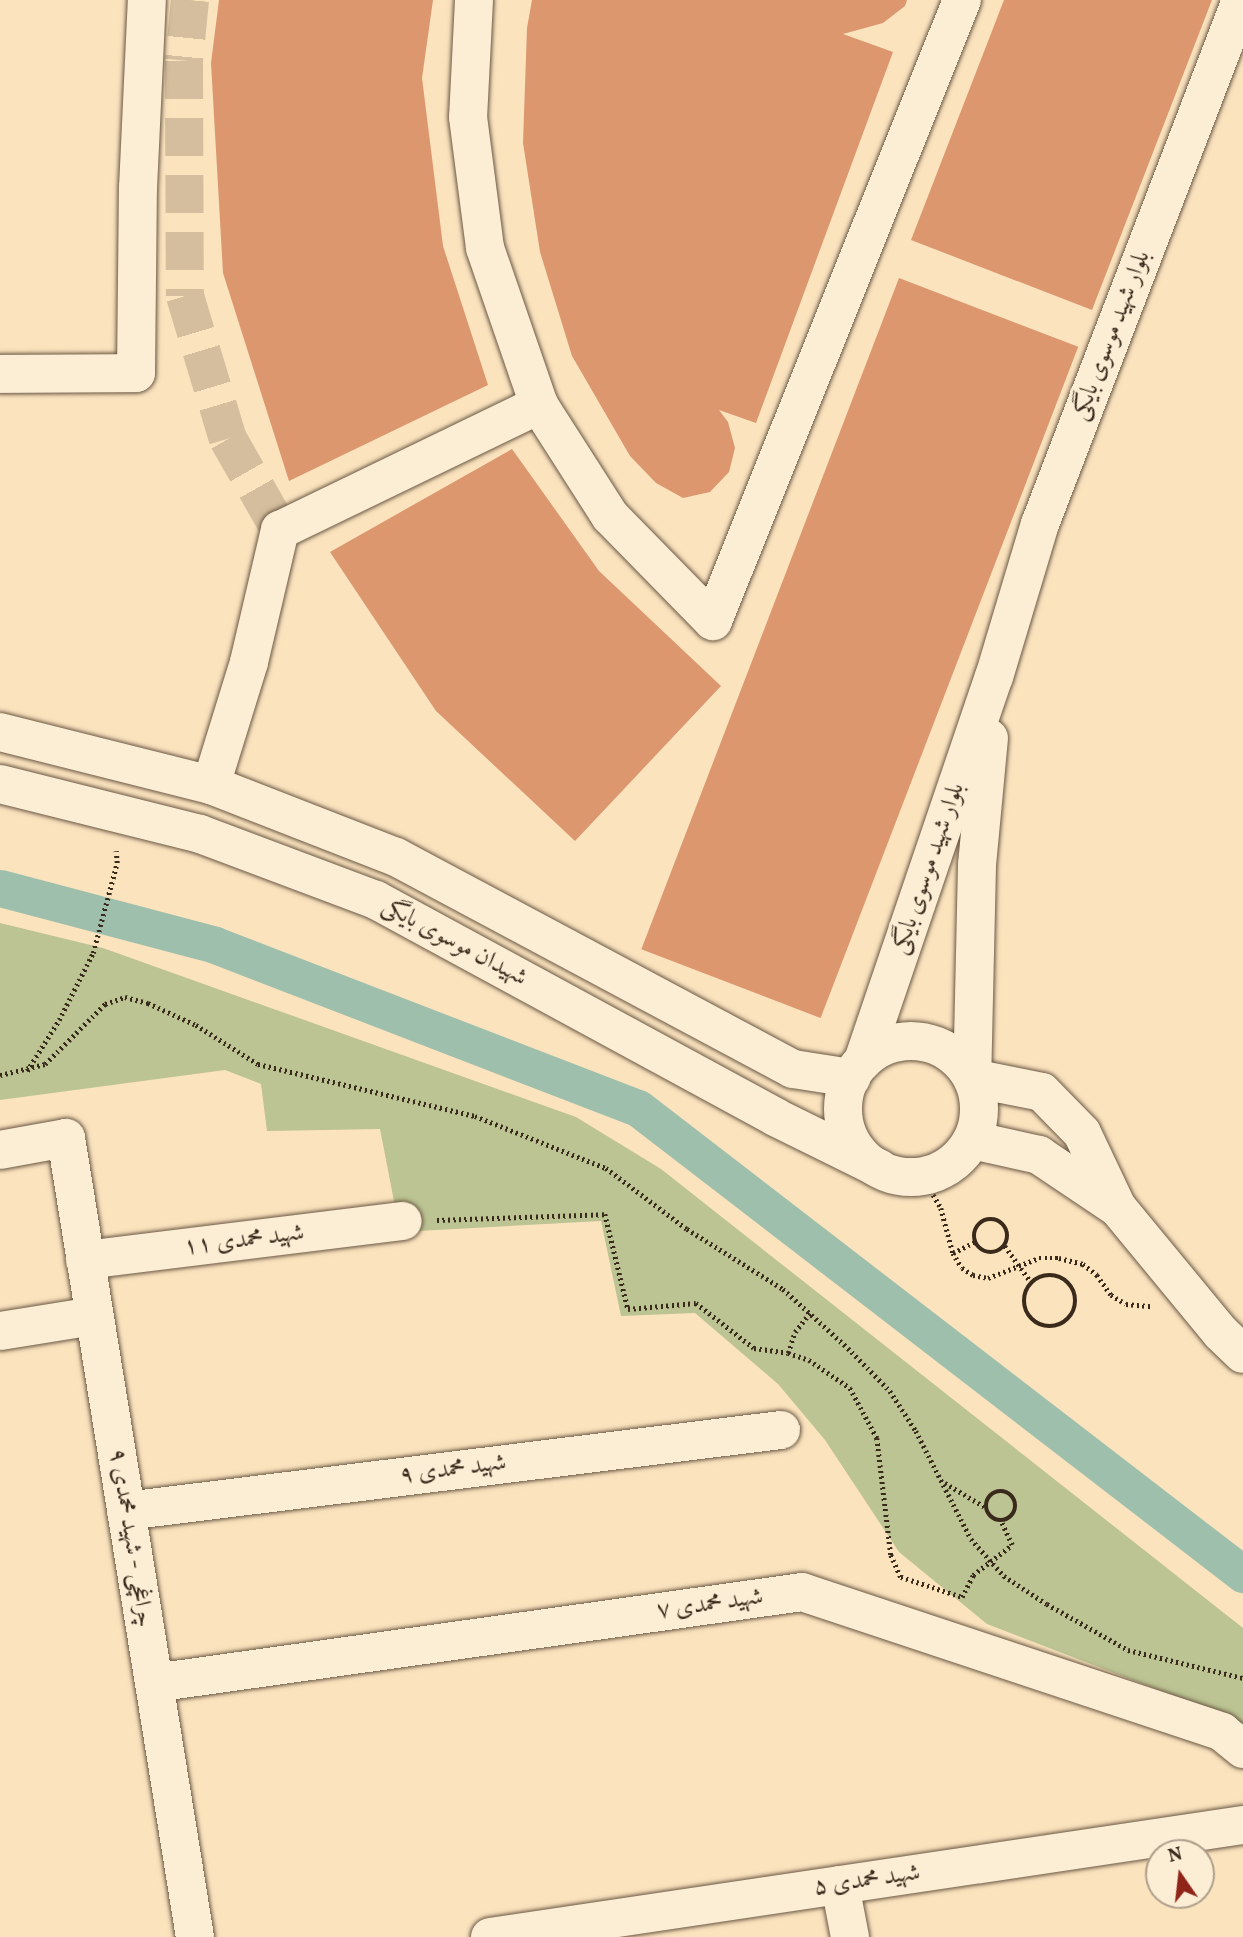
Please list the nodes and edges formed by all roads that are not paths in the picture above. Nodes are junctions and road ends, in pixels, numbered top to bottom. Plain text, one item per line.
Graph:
1 (147, 0) edge
2 (474, 0) edge
3 (961, 0) edge
4 (1241, 0) edge
5 (0, 374) edge
6 (539, 405) junction
7 (994, 677) junction
8 (0, 732) edge
9 (0, 784) edge
10 (211, 785) junction
11 (857, 1069) junction
12 (972, 1078) junction
13 (972, 1140) junction
14 (24, 1142) edge
15 (880, 1169) junction
16 (1117, 1207) junction
17 (403, 1221) road end
18 (85, 1260) junction
19 (94, 1316) junction
20 (0, 1331) edge
21 (1243, 1354) edge
22 (781, 1430) dead end
23 (126, 1511) junction
24 (154, 1683) junction
25 (1243, 1749) edge
26 (1243, 1825) edge
27 (840, 1885) junction
28 (195, 1937) edge
29 (490, 1937) edge
30 (849, 1937) edge

1 - 5 street
2 - 6 street
3 - 6 street
4 - 7 street, بلوار شهید موسوی بایگی
6 - 10 street
7 - 11 street, بلوار شهید موسوی بایگی
7 - 12 street, بلوار شهید موسوی بایگی
8 - 10 street, شهیدان موسوی بایگی
9 - 15 street, شهیدان موسوی بایگی
10 - 11 street, شهیدان موسوی بایگی
11 - 12 street
11 - 15 street
12 - 13 street
12 - 16 street
13 - 15 street
13 - 16 street
14 - 18 street, ۹ چراغچی - شهید محمدی
16 - 21 street
17 - 18 street, شهید محمدی ۱۱
18 - 19 street, ۹ چراغچی - شهید محمدی
19 - 20 street
19 - 23 street, ۹ چراغچی - شهید محمدی
22 - 23 street, شهید محمدی ۹
23 - 24 street, ۹ چراغچی - شهید محمدی
24 - 25 street, شهید محمدی ۷
24 - 28 street, ۹ چراغچی - شهید محمدی
26 - 27 street, شهید محمدی ۵
27 - 29 street, شهید محمدی ۵
27 - 30 street

